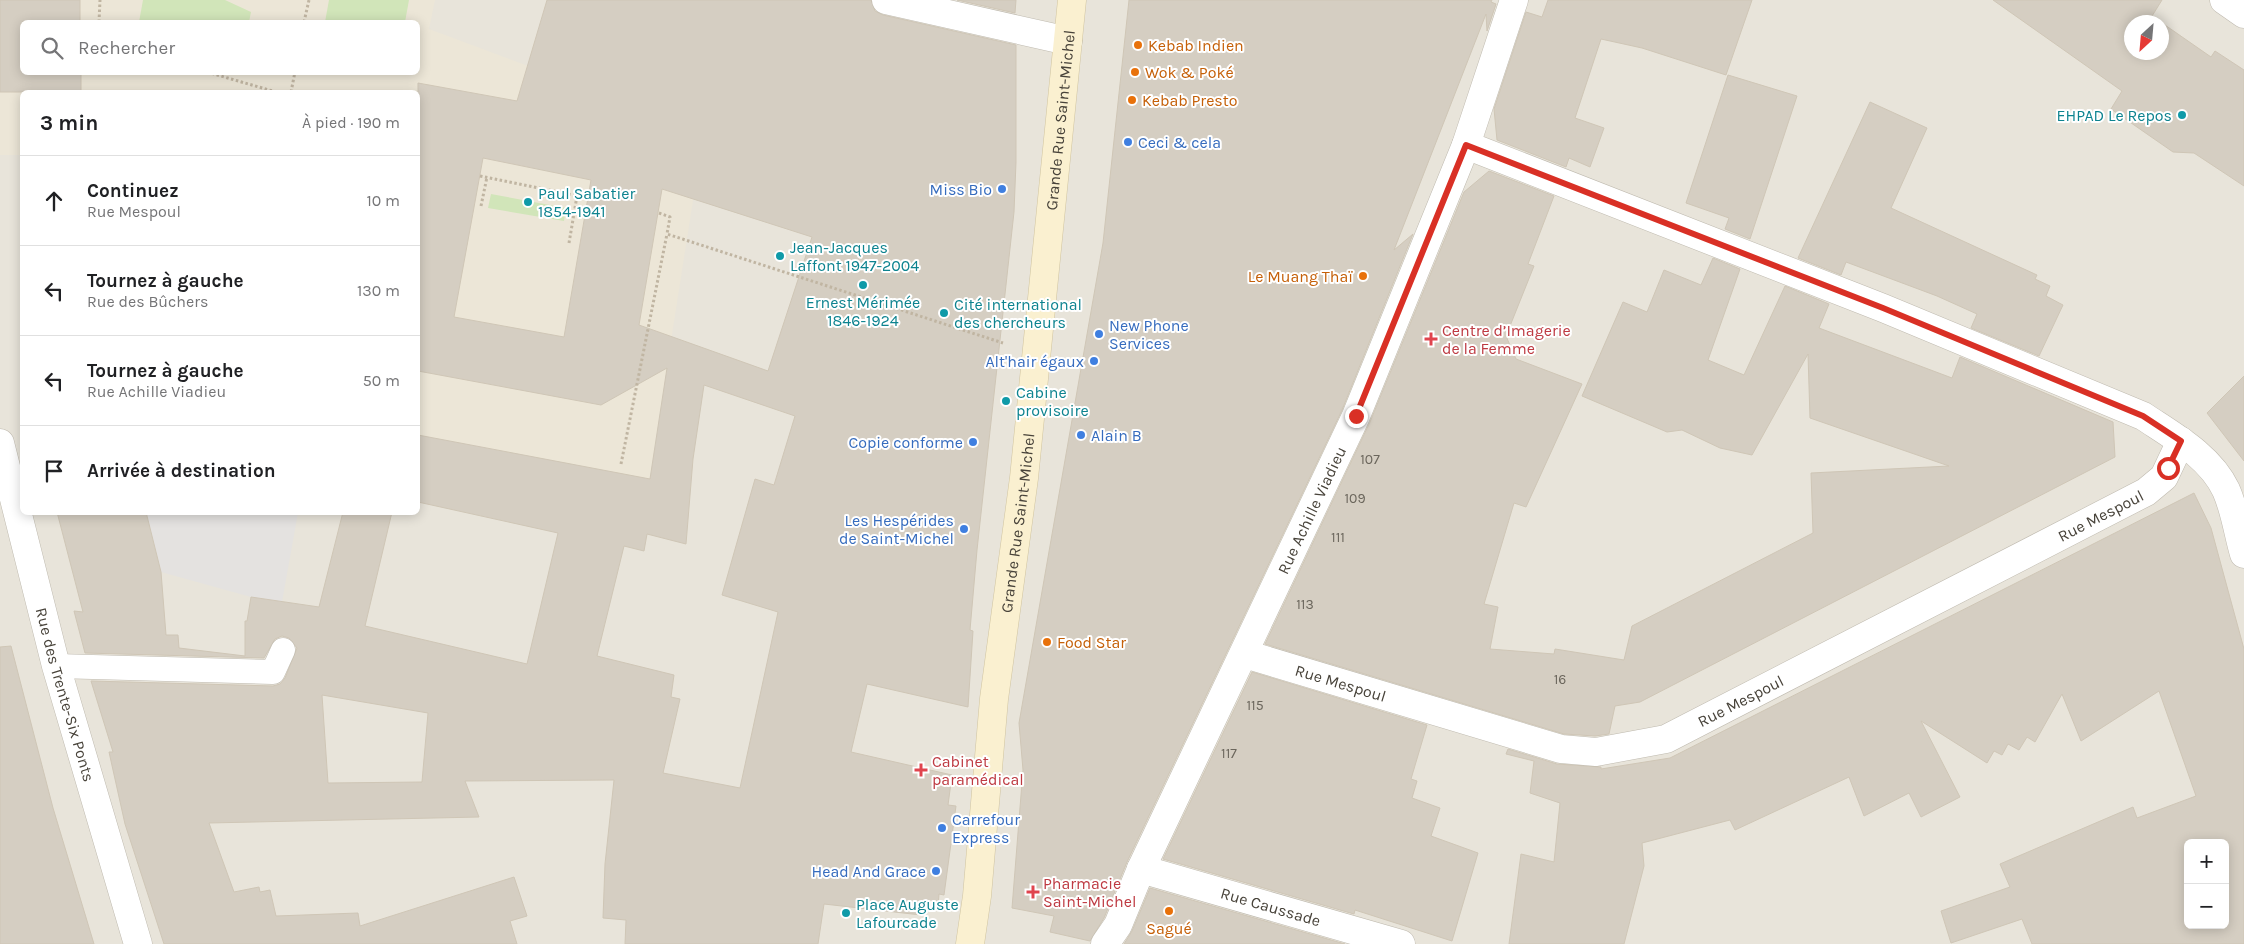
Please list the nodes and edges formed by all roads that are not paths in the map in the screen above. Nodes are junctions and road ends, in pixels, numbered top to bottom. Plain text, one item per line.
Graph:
1 (886, 0) edge
2 (1072, 0) edge
3 (1514, 0) edge
4 (2224, 0) edge
5 (2244, 14) edge
6 (1068, 41) junction
7 (1466, 145) junction
8 (2181, 441) junction
9 (0, 444) edge
10 (2244, 554) edge
11 (283, 650) dead end
12 (1245, 654) junction
13 (56, 666) junction
14 (1141, 869) junction
15 (1112, 934) edge
16 (138, 944) edge
17 (970, 944) edge
18 (1401, 944) edge

1 - 6 street
2 - 6 main road, Grande Rue Saint-Michel
3 - 7 street, Rue Achille Viadieu
4 - 5 street
6 - 17 main road, Grande Rue Saint-Michel
7 - 8 street
7 - 12 street, Rue Achille Viadieu
8 - 10 street
8 - 12 street, Rue Mespoul
9 - 13 street, Rue des Trente-Six Ponts
11 - 13 lane
12 - 14 street, Rue Achille Viadieu
13 - 16 street, Rue des Trente-Six Ponts
14 - 15 street, Rue Achille Viadieu
14 - 18 street, Rue Caussade

